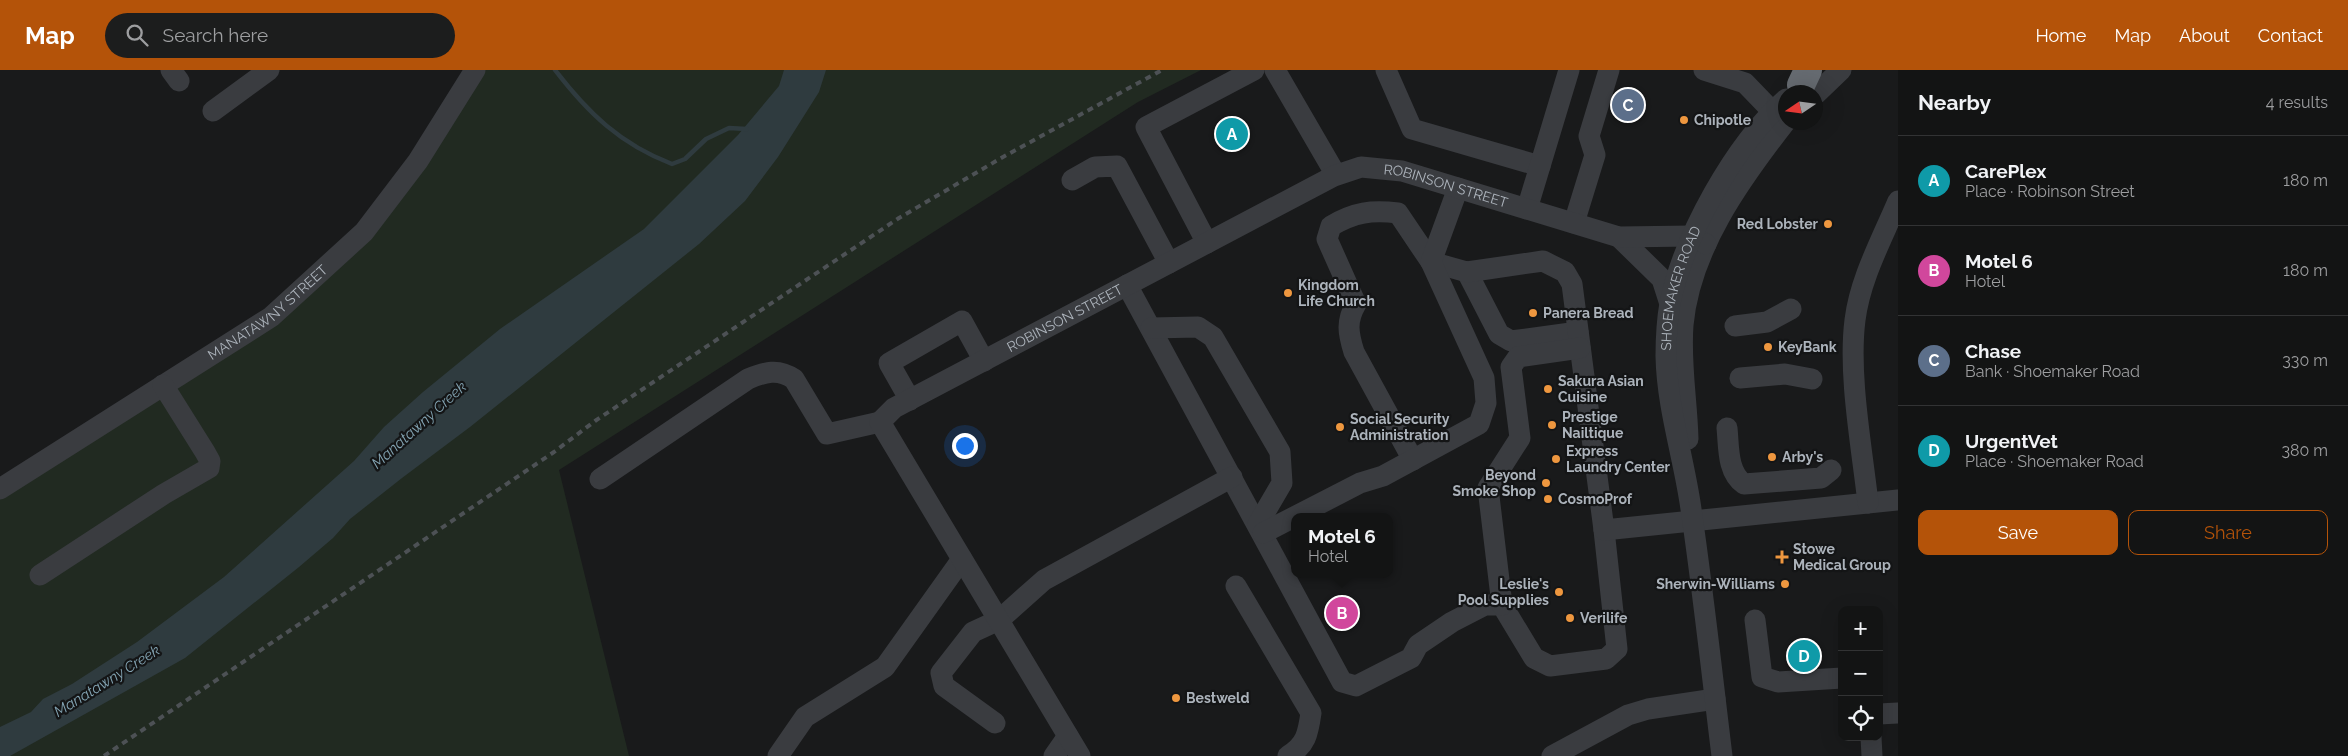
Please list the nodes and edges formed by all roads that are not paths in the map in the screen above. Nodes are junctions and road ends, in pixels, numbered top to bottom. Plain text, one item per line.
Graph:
1 (269, 70) edge
2 (475, 70) edge
3 (1254, 70) edge
4 (1275, 70) edge
5 (1386, 70) edge
6 (1569, 70) edge
7 (1609, 70) edge
8 (1704, 70) edge
9 (1841, 70) edge
10 (1812, 85) edge
11 (1778, 89) edge
12 (213, 111) dead end
13 (1778, 112) edge
14 (1540, 166) junction
15 (1336, 175) junction
16 (1072, 180) dead end
17 (1458, 188) junction
18 (1898, 202) edge
19 (1526, 209) junction
20 (1574, 223) junction
21 (1620, 237) junction
22 (1699, 240) junction
23 (1207, 243) junction
24 (1431, 262) junction
25 (1169, 263) junction
26 (1467, 272) junction
27 (1127, 285) junction
28 (1670, 304) junction
29 (1791, 309) dead end
30 (1735, 326) dead end
31 (1150, 328) junction
32 (1579, 340) junction
33 (984, 361) junction
34 (1740, 378) dead end
35 (1812, 379) dead end
36 (163, 386) junction
37 (910, 400) junction
38 (880, 422) junction
39 (1727, 428) dead end
40 (1413, 460) junction
41 (1831, 470) dead end
42 (1232, 477) junction
43 (600, 479) dead end
44 (0, 489) edge
45 (1898, 500) edge
46 (1868, 504) junction
47 (1295, 513) edge
48 (1692, 514) junction
49 (1291, 515) edge
50 (1260, 529) junction
51 (1604, 530) junction
52 (962, 559) junction
53 (40, 575) dead end
54 (1236, 586) dead end
55 (1502, 605) junction
56 (999, 620) junction
57 (1755, 620) dead end
58 (1838, 678) edge
59 (1715, 699) junction
60 (1898, 713) edge
61 (1883, 714) edge
62 (996, 723) dead end
63 (1068, 736) junction
64 (1871, 741) edge
65 (778, 756) edge
66 (1054, 756) edge
67 (1080, 756) edge
68 (1288, 756) edge
69 (1552, 756) edge
70 (1722, 756) edge
71 (1872, 756) edge

1 - 12 street
2 - 36 street, MANATAWNY STREET
3 - 23 street
4 - 15 street
5 - 14 street
6 - 14 street
7 - 20 street
8 - 11 street
9 - 10 street, SHOEMAKER ROAD
13 - 22 street, SHOEMAKER ROAD
14 - 19 street
15 - 17 street, ROBINSON STREET
15 - 23 street, ROBINSON STREET
16 - 25 street
17 - 19 street, ROBINSON STREET
17 - 24 street
18 - 46 street
19 - 20 street, ROBINSON STREET
20 - 21 street, ROBINSON STREET
21 - 22 street, ROBINSON STREET
21 - 28 street, ROBINSON STREET
22 - 28 street, SHOEMAKER ROAD
22 - 48 street, SHOEMAKER ROAD
23 - 25 street, ROBINSON STREET
24 - 26 street
24 - 40 street
24 - 40 street
25 - 27 street, ROBINSON STREET
26 - 32 street
26 - 32 street
27 - 31 street
27 - 33 street, ROBINSON STREET
28 - 48 street, SHOEMAKER ROAD
29 - 30 street
31 - 42 street
31 - 50 street
32 - 51 street
32 - 55 street
33 - 37 street, ROBINSON STREET
33 - 37 street
34 - 35 street
36 - 44 street, MANATAWNY STREET
36 - 53 street
37 - 38 street, ROBINSON STREET
38 - 43 street
38 - 52 street
39 - 41 street
40 - 47 street
42 - 50 street
42 - 56 street
45 - 46 street
46 - 48 street
48 - 51 street
48 - 59 street, SHOEMAKER ROAD
49 - 50 street
50 - 55 street
51 - 55 street
52 - 56 street
52 - 65 street
54 - 68 street
56 - 62 street
56 - 63 street
57 - 58 street
59 - 69 street
59 - 70 street, SHOEMAKER ROAD
60 - 61 street
63 - 66 street
63 - 67 street
64 - 71 street

